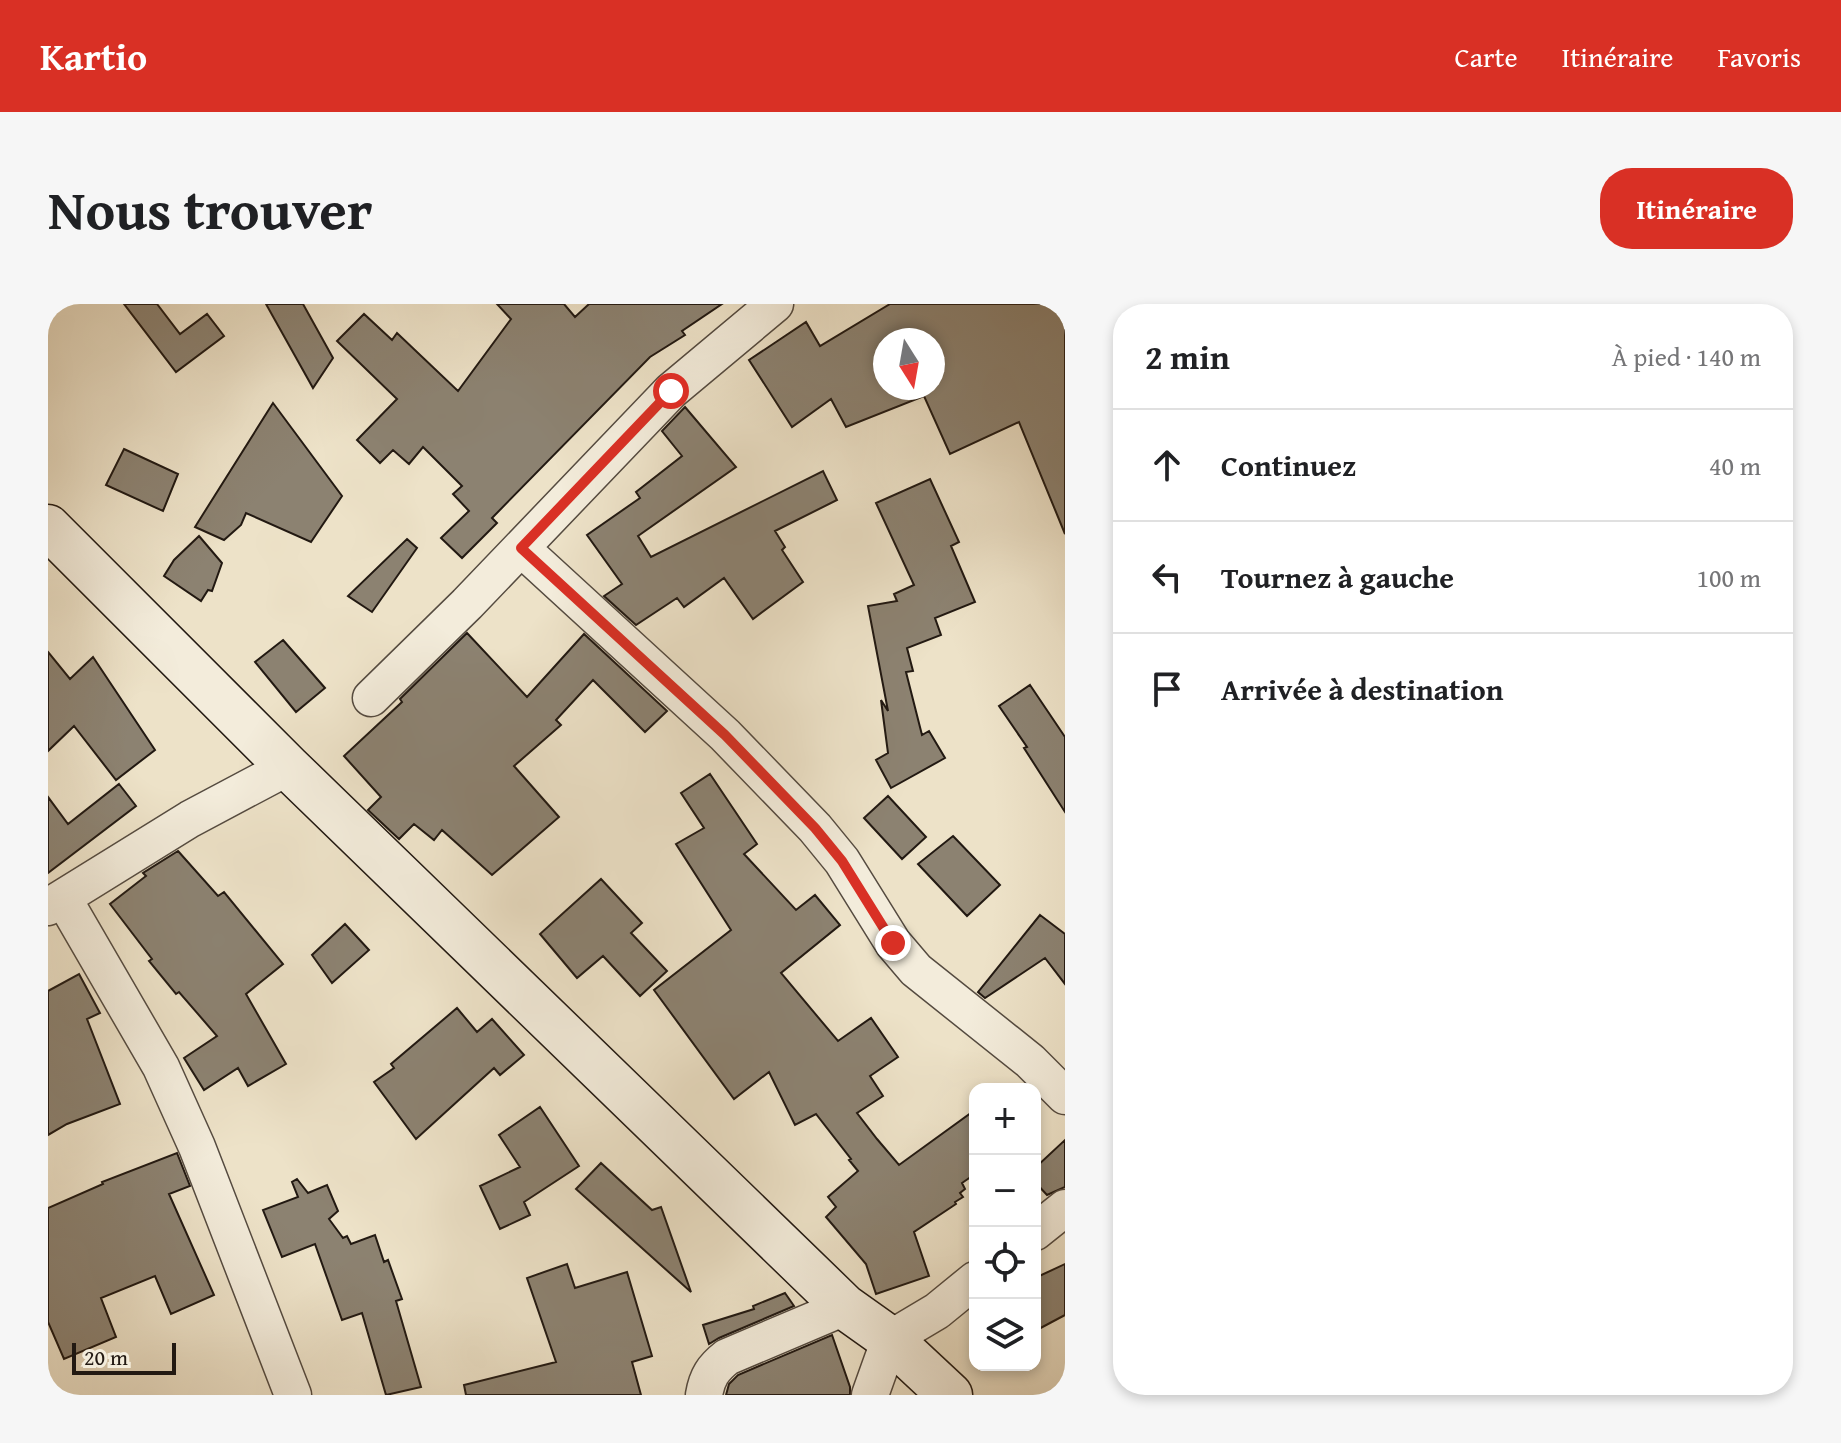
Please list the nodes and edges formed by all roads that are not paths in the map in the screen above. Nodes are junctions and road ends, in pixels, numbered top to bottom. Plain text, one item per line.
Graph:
1 (775, 304) edge
2 (48, 527) edge
3 (521, 548) junction
4 (371, 698) dead end
5 (288, 767) junction
6 (56, 902) edge
7 (1065, 1096) edge
8 (1065, 1208) edge
9 (1041, 1227) edge
10 (969, 1285) edge
11 (845, 1307) junction
12 (890, 1339) junction
13 (293, 1395) edge
14 (704, 1395) edge
15 (870, 1395) edge
16 (950, 1395) edge

1 - 3 street
2 - 5 main road
3 - 4 street
3 - 7 street
5 - 6 street
5 - 11 main road
6 - 13 street
8 - 9 street
10 - 12 street
11 - 12 main road
11 - 14 street
12 - 15 street
12 - 16 main road

